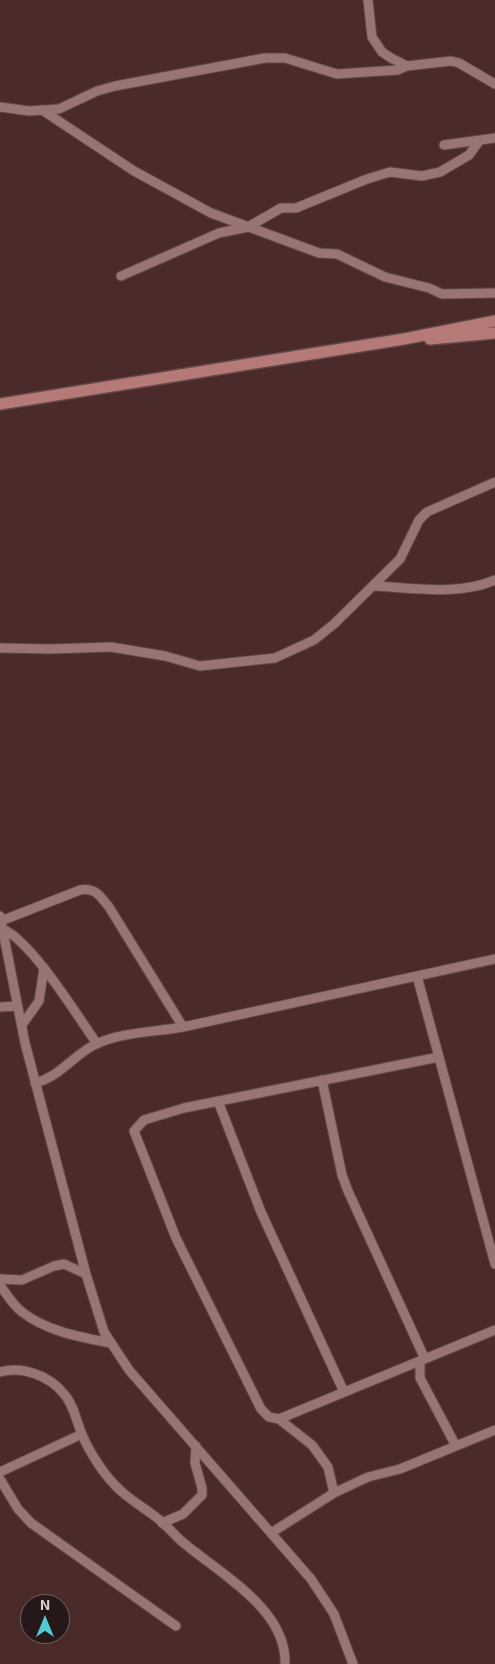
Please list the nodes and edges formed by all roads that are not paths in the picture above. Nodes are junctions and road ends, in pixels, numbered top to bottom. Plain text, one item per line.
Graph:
1 (367, 2) edge
2 (407, 66) junction
3 (492, 81) edge
4 (0, 107) edge
5 (42, 110) junction
6 (495, 138) edge
7 (480, 140) junction
8 (444, 145) dead end
9 (248, 227) junction
10 (121, 276) dead end
11 (495, 293) edge
12 (495, 321) edge
13 (495, 333) edge
14 (404, 339) junction
15 (0, 404) edge
16 (495, 482) edge
17 (495, 580) edge
18 (374, 586) junction
19 (0, 648) edge
20 (1, 922) edge
21 (3, 940) edge
22 (495, 959) edge
23 (44, 968) junction
24 (417, 976) junction
25 (18, 1006) junction
26 (0, 1007) edge
27 (22, 1025) junction
28 (183, 1027) junction
29 (97, 1044) junction
30 (439, 1057) junction
31 (322, 1080) junction
32 (35, 1083) junction
33 (218, 1101) junction
34 (495, 1264) edge
35 (86, 1274) junction
36 (0, 1280) edge
37 (0, 1285) edge
38 (495, 1330) edge
39 (110, 1343) junction
40 (423, 1360) junction
41 (0, 1372) edge
42 (344, 1392) junction
43 (279, 1419) junction
44 (495, 1430) edge
45 (82, 1434) junction
46 (196, 1446) junction
47 (456, 1446) junction
48 (0, 1472) edge
49 (0, 1479) edge
50 (334, 1492) junction
51 (162, 1522) junction
52 (271, 1533) junction
53 (176, 1626) dead end
54 (285, 1664) edge
55 (353, 1664) edge

1 - 2 street
2 - 3 street
2 - 5 street
4 - 5 street
5 - 9 street
6 - 7 street
7 - 8 street
7 - 9 street
9 - 10 street
9 - 11 street
12 - 14 main road
13 - 14 main road
14 - 15 main road
16 - 18 street
17 - 18 street
18 - 19 street
20 - 21 street
20 - 23 street
20 - 28 street
21 - 25 street
22 - 24 street
23 - 27 street
23 - 29 street
24 - 28 street
24 - 30 street
25 - 26 street
25 - 27 street
27 - 32 street
28 - 29 street
29 - 32 street
30 - 31 street
30 - 34 street
31 - 33 street
31 - 40 street
32 - 35 street
33 - 42 street
33 - 43 street
35 - 36 street
35 - 39 street
37 - 39 street
38 - 40 street
39 - 46 street
40 - 42 street
40 - 47 street
41 - 45 street
42 - 43 street
43 - 50 street
44 - 47 street
45 - 48 street
45 - 51 street
46 - 51 street
46 - 52 street
47 - 50 street
49 - 53 street
50 - 52 street
51 - 54 street
52 - 55 street

